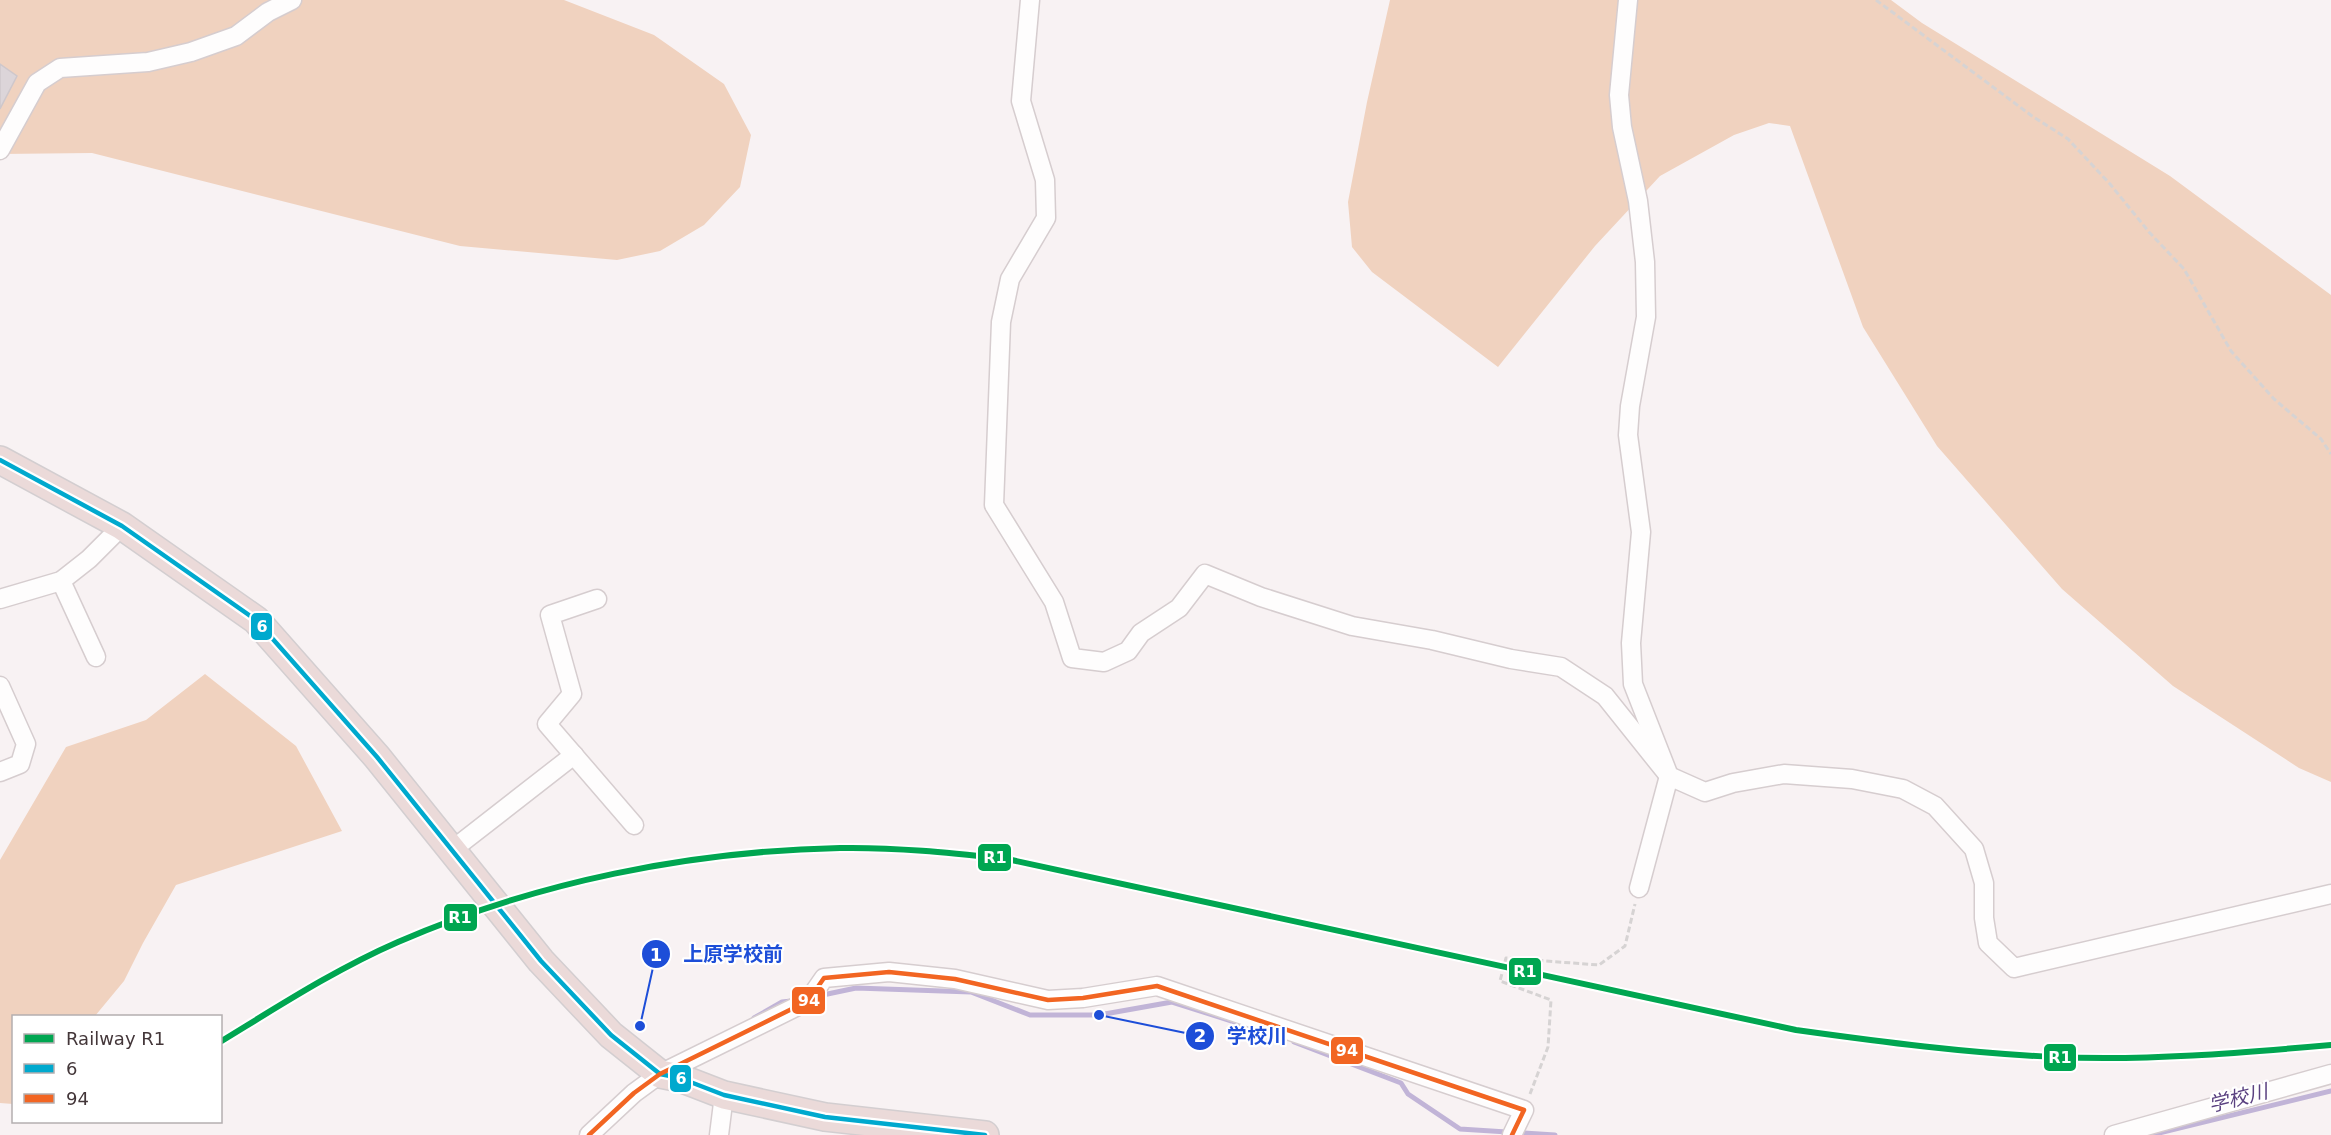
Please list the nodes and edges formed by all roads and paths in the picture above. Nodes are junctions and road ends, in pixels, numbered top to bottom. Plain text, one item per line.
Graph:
1 (292, 0) edge
2 (1030, 0) edge
3 (1628, 0) edge
4 (1876, 0) edge
5 (0, 150) edge
6 (2331, 454) edge
7 (0, 460) edge
8 (0, 480) edge
9 (122, 526) junction
10 (61, 581) junction
11 (0, 599) edge
12 (597, 599) dead end
13 (96, 657) dead end
14 (0, 686) edge
15 (574, 755) junction
16 (0, 772) edge
17 (1669, 776) junction
18 (634, 825) dead end
19 (452, 850) junction
20 (1639, 888) joint
21 (2331, 894) edge
22 (660, 1074) junction
23 (2331, 1074) edge
24 (724, 1095) junction
25 (1524, 1110) junction
26 (589, 1135) edge
27 (719, 1135) edge
28 (985, 1135) edge
29 (1512, 1135) edge
30 (2114, 1135) edge

1 - 5 street
2 - 17 street
3 - 17 street
4 - 6 path
7 - 9 highway
8 - 9 highway
9 - 10 street
9 - 19 highway
10 - 11 street
10 - 13 street
12 - 15 street
14 - 16 street
15 - 18 street
15 - 19 street
17 - 20 street
17 - 21 street
19 - 22 highway
20 - 25 path
22 - 24 highway
22 - 25 street
22 - 26 street
23 - 30 street
24 - 27 street
24 - 28 highway
25 - 29 street

